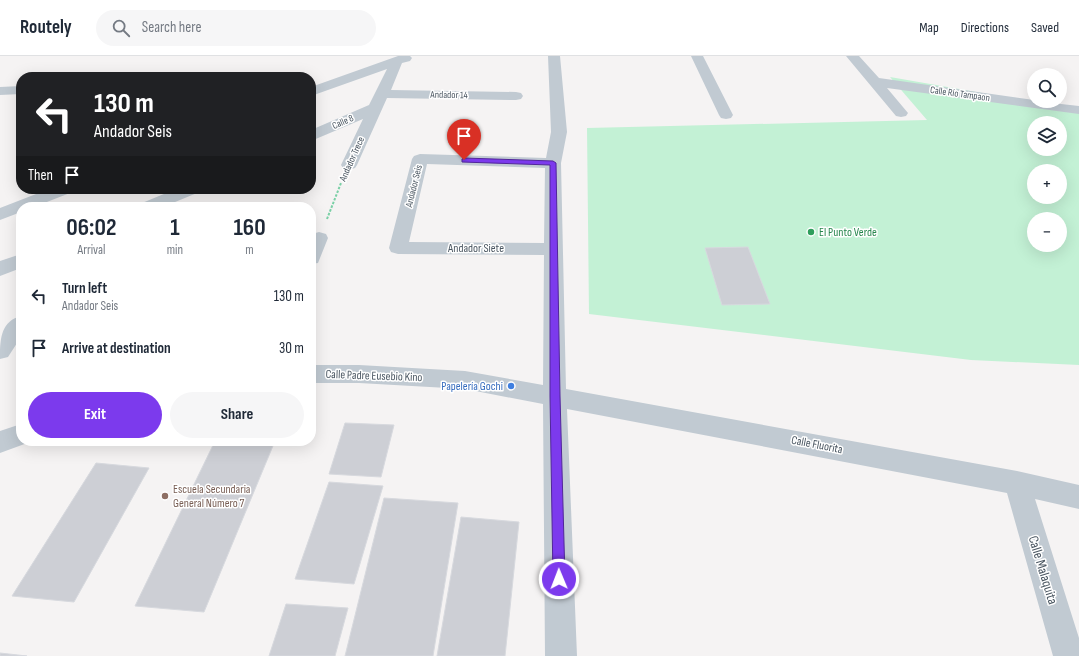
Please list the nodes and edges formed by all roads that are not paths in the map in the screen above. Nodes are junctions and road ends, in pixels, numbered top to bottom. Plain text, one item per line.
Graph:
1 (554, 56) edge
2 (697, 56) edge
3 (852, 56) edge
4 (403, 58) edge
5 (875, 82) junction
6 (316, 84) edge
7 (331, 84) junction
8 (16, 90) edge
9 (316, 90) edge
10 (0, 91) edge
11 (381, 94) junction
12 (516, 96) dead end
13 (375, 108) junction
14 (1079, 110) edge
15 (901, 113) dead end
16 (726, 115) dead end
17 (316, 134) edge
18 (553, 163) junction
19 (349, 165) road end
20 (51, 194) edge
21 (179, 194) edge
22 (186, 194) edge
23 (31, 202) edge
24 (160, 202) edge
25 (180, 202) edge
26 (16, 208) edge
27 (0, 214) edge
28 (319, 238) road end
29 (316, 246) edge
30 (398, 248) joint
31 (554, 248) junction
32 (16, 262) edge
33 (0, 269) edge
34 (9, 325) edge
35 (0, 351) edge
36 (316, 374) edge
37 (555, 396) junction
38 (16, 437) edge
39 (0, 442) edge
40 (1017, 483) junction
41 (1079, 497) edge
42 (561, 656) edge
43 (1070, 656) edge

1 - 18 street
2 - 16 street
3 - 5 street
4 - 7 street
4 - 11 street, Andador Trece
5 - 14 street, Calle Río Tampaon
5 - 15 street
6 - 7 street
7 - 9 street
8 - 10 street
11 - 12 street, Andador 14
11 - 13 street, Andador Trece
13 - 17 street, Calle 8
13 - 19 street, Andador Trece
18 - 30 street, Andador Seis
18 - 31 street
20 - 23 street
21 - 24 street
22 - 25 street
26 - 27 street
28 - 29 street
30 - 31 street, Andador Siete
31 - 37 street
32 - 33 street
34 - 35 street
36 - 37 street, Calle Padre Eusebio Kino
37 - 40 street, Calle Fluorita
37 - 42 street
38 - 39 street
40 - 41 street, Calle Fluorita
40 - 43 street, Calle Malaquita

